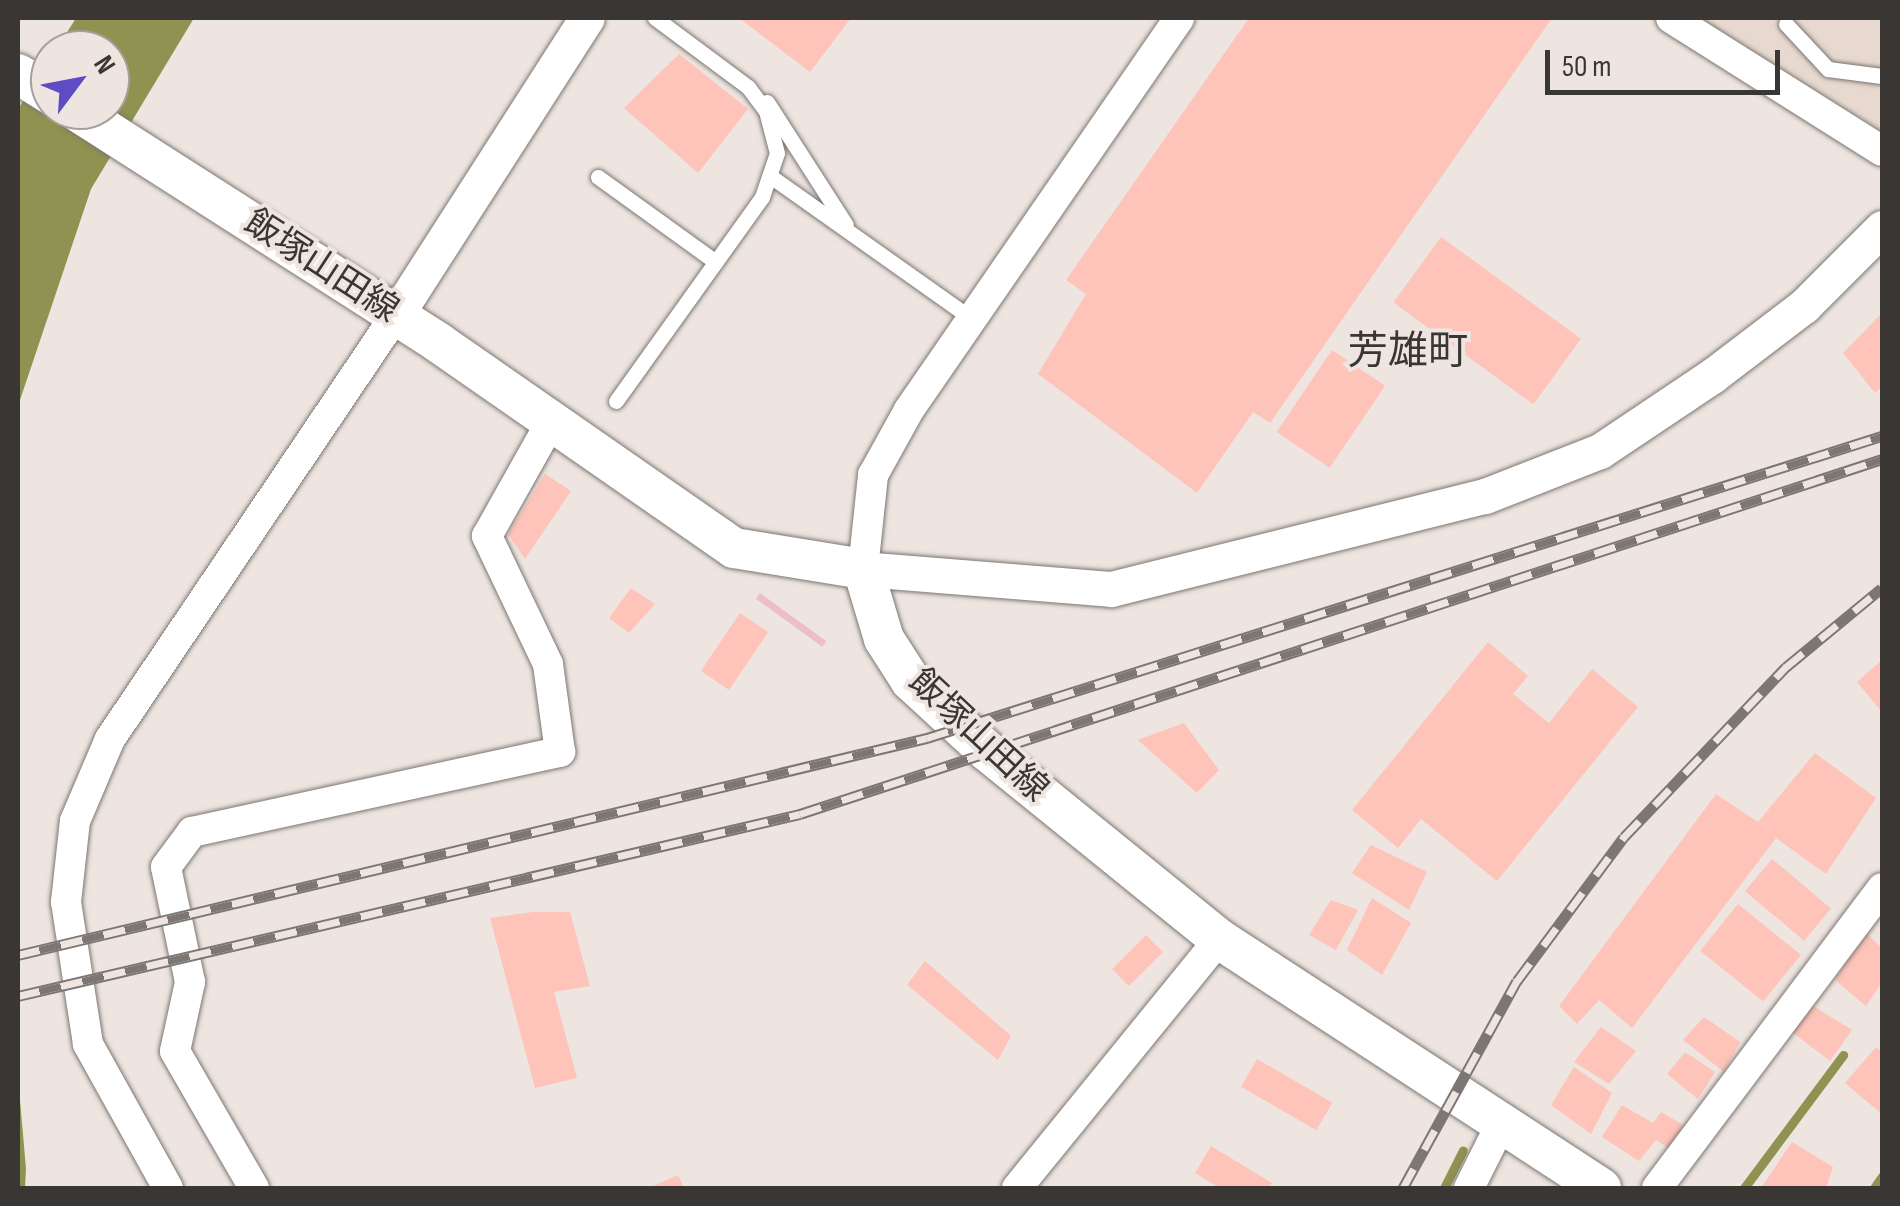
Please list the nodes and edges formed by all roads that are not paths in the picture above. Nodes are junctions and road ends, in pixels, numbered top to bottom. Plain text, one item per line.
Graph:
1 (588, 18) edge
2 (656, 18) edge
3 (1179, 18) edge
4 (1671, 18) edge
5 (1786, 24) dead end
6 (1882, 76) edge
7 (748, 87) junction
8 (106, 130) edge
9 (1882, 152) edge
10 (598, 177) dead end
11 (773, 178) junction
12 (1882, 228) edge
13 (850, 233) junction
14 (716, 262) junction
15 (384, 307) junction
16 (972, 319) junction
17 (616, 401) dead end
18 (550, 422) junction
19 (863, 569) junction
20 (1882, 888) edge
21 (1220, 939) junction
22 (1501, 1124) junction
23 (168, 1188) edge
24 (254, 1188) edge
25 (1016, 1188) edge
26 (1469, 1188) edge
27 (1601, 1188) edge
28 (1657, 1188) edge

1 - 15 street
2 - 7 lane
3 - 16 street
4 - 9 street
5 - 6 lane
7 - 11 lane
7 - 13 lane
8 - 15 main road, 飯塚山田線
10 - 14 lane
11 - 13 lane
11 - 14 lane
12 - 19 street
13 - 16 lane
14 - 17 lane
15 - 18 main road, 飯塚山田線
15 - 23 street
16 - 19 street
18 - 19 main road, 飯塚山田線
18 - 24 street
19 - 21 main road, 飯塚山田線
20 - 28 street
21 - 22 main road, 飯塚山田線
21 - 25 street
22 - 26 street
22 - 27 main road, 飯塚山田線

